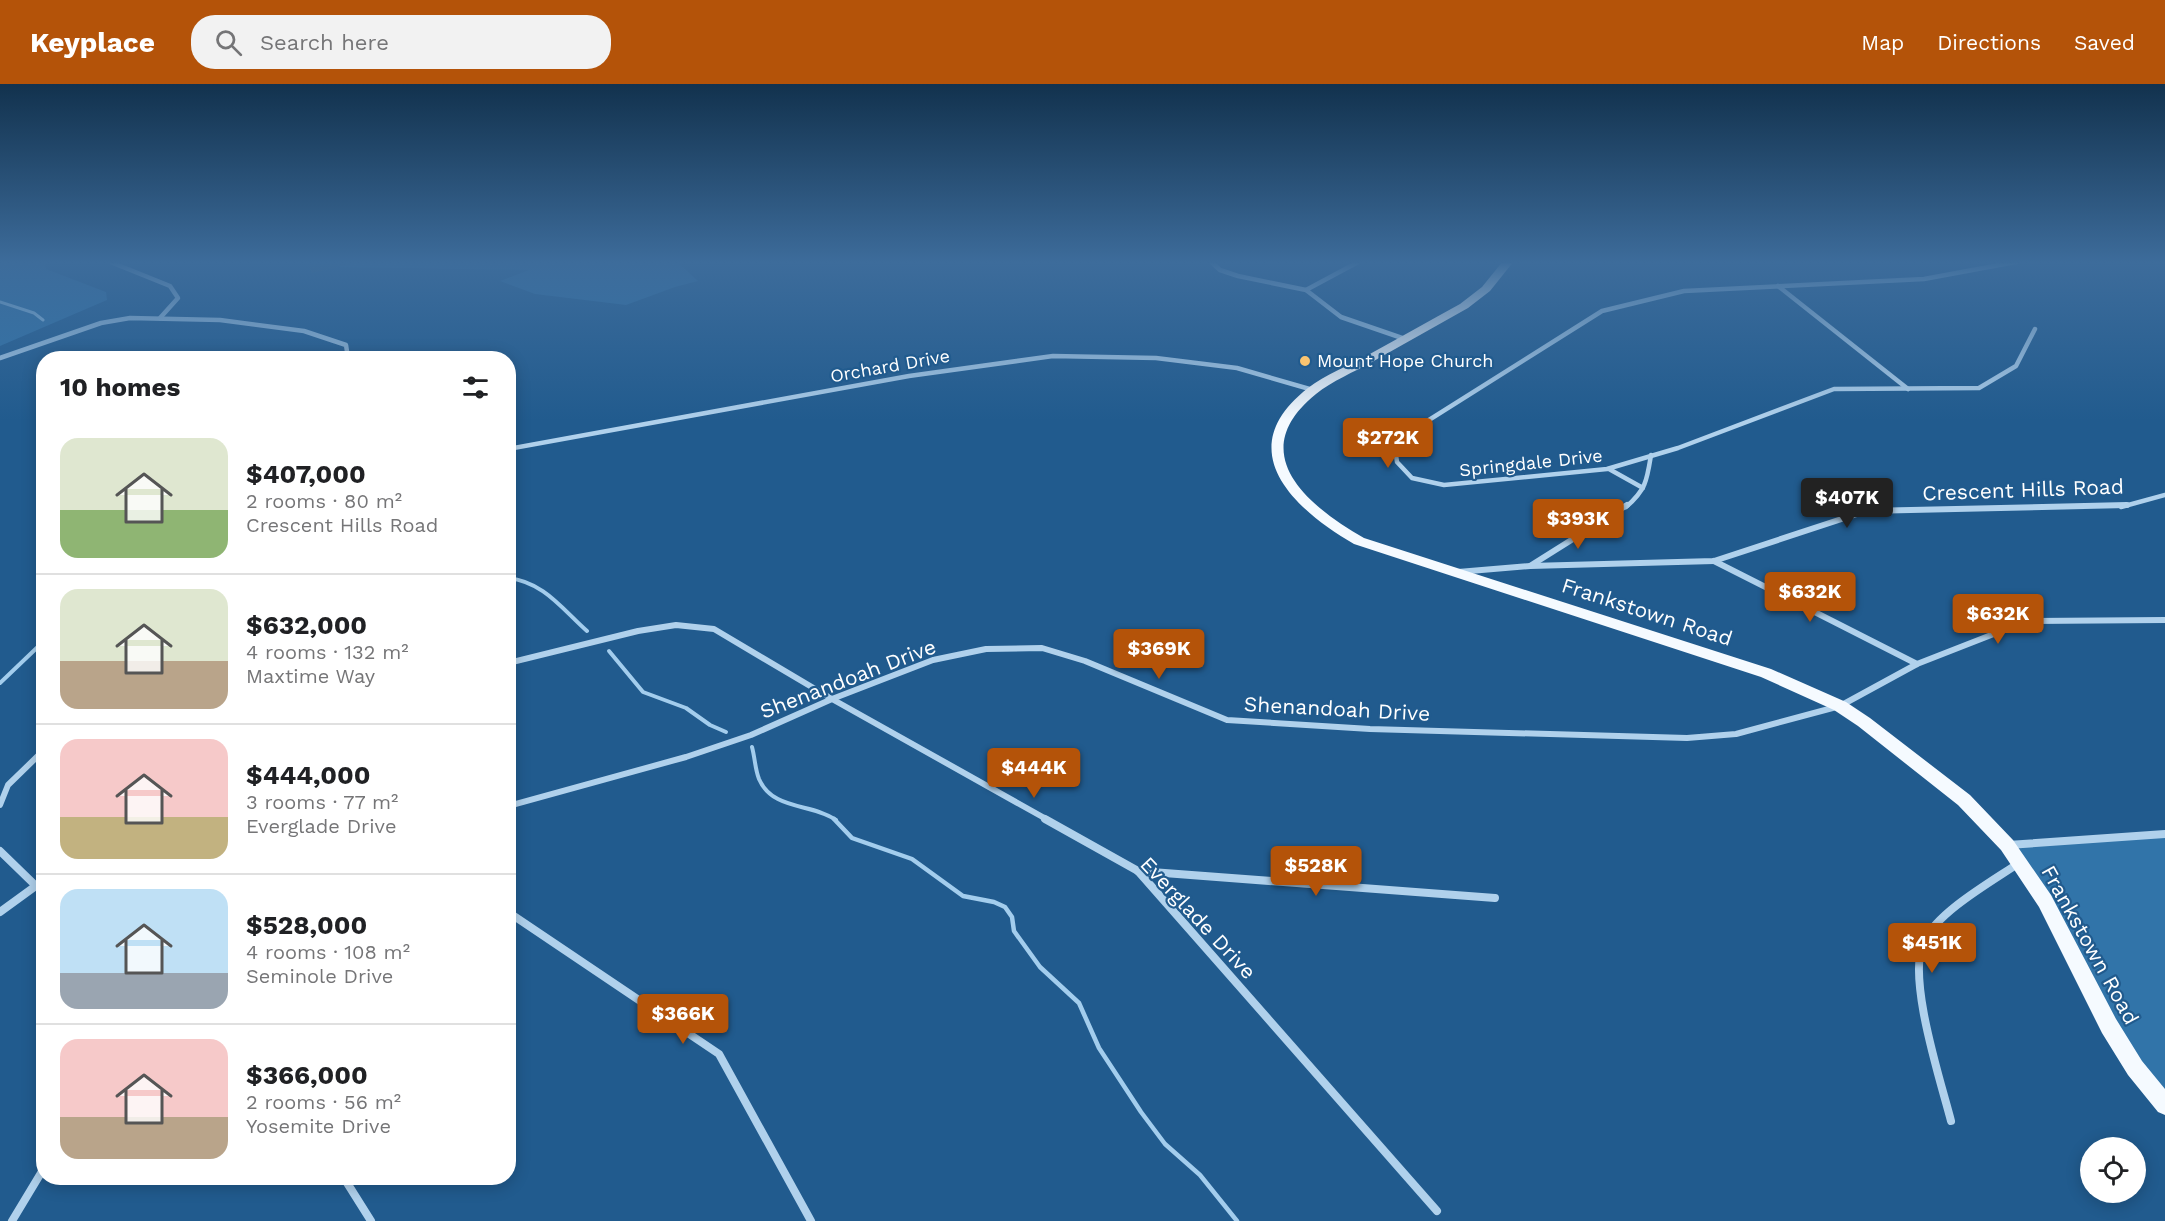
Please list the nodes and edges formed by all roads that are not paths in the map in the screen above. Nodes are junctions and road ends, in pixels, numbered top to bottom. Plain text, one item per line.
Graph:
1 (163, 314) edge
2 (1337, 314) edge
3 (1448, 314) edge
4 (1597, 314) edge
5 (1814, 314) edge
6 (160, 318) junction
7 (2035, 329) dead end
8 (1405, 339) junction
9 (347, 351) edge
10 (0, 358) edge
11 (1908, 389) junction
12 (1313, 390) junction
13 (516, 448) edge
14 (1651, 455) junction
15 (1609, 469) junction
16 (1643, 488) junction
17 (2165, 495) edge
18 (1713, 561) junction
19 (1530, 566) junction
20 (1452, 572) junction
21 (2165, 620) edge
22 (516, 661) edge
23 (1917, 664) junction
24 (832, 699) junction
25 (1840, 706) junction
26 (36, 758) edge
27 (516, 804) edge
28 (0, 805) edge
29 (2165, 834) edge
30 (2007, 845) junction
31 (0, 851) edge
32 (2020, 862) junction
33 (1138, 872) junction
34 (35, 885) joint
35 (1495, 898) dead end
36 (0, 912) edge
37 (516, 917) edge
38 (2165, 1105) edge
39 (1951, 1121) dead end
40 (36, 1181) edge
41 (348, 1185) edge
42 (1437, 1210) dead end
43 (12, 1221) edge
44 (371, 1221) edge
45 (811, 1221) edge

1 - 6 street
2 - 8 street
3 - 8 main road, Frankstown Road
4 - 15 street, Springdale Drive
5 - 11 street
6 - 9 street
6 - 10 street
7 - 11 street, Springdale Drive
8 - 12 main road, Frankstown Road
11 - 14 street, Springdale Drive
12 - 13 street, Orchard Drive
12 - 20 main road, Frankstown Road
14 - 15 street, Springdale Drive
14 - 16 street
15 - 16 street
16 - 19 street
17 - 18 street, Crescent Hills Road
18 - 19 street, Crescent Hills Road
18 - 23 street
19 - 20 street, Crescent Hills Road
20 - 25 main road, Frankstown Road
21 - 23 street, Shenandoah Drive
22 - 24 street, Everglade Drive
23 - 25 street, Shenandoah Drive
24 - 25 street, Shenandoah Drive
24 - 27 street, Shenandoah Drive
24 - 33 street, Everglade Drive
25 - 30 main road, Frankstown Road
26 - 28 street
29 - 30 street
30 - 32 main road, Frankstown Road
31 - 34 street
32 - 38 main road, Frankstown Road
32 - 39 street
33 - 35 street
33 - 42 street, Everglade Drive
34 - 36 street
37 - 45 street
40 - 43 street
41 - 44 street

